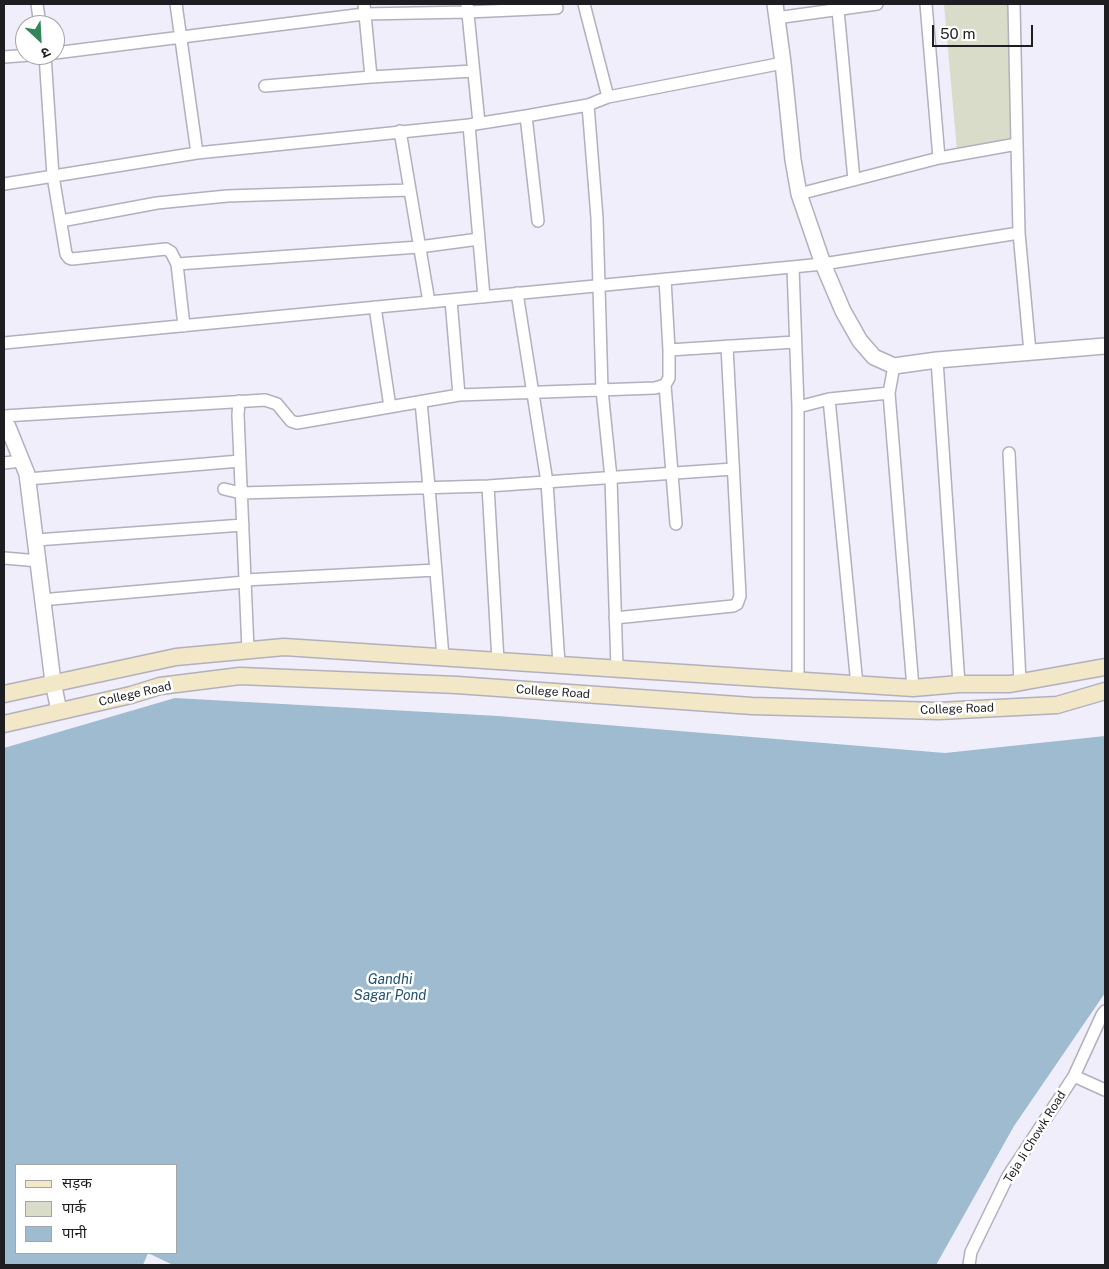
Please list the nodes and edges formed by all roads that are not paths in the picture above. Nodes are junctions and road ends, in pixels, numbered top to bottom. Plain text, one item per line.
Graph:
1 (176, 4) edge
2 (584, 4) edge
3 (877, 4) edge
4 (926, 4) edge
5 (1014, 4) edge
6 (468, 8) edge
7 (557, 8) dead end
8 (364, 9) edge
9 (838, 10) junction
10 (775, 11) edge
11 (180, 37) junction
12 (65, 52) edge
13 (783, 63) junction
14 (46, 65) edge
15 (473, 71) junction
16 (371, 77) junction
17 (265, 86) dead end
18 (608, 97) junction
19 (588, 105) junction
20 (526, 116) junction
21 (474, 124) junction
22 (400, 131) junction
23 (1017, 144) junction
24 (197, 153) junction
25 (939, 158) junction
26 (52, 176) junction
27 (854, 180) junction
28 (4, 184) edge
29 (410, 190) junction
30 (799, 194) junction
31 (61, 221) junction
32 (538, 221) dead end
33 (1019, 233) junction
34 (479, 239) junction
35 (419, 247) junction
36 (177, 264) junction
37 (822, 264) junction
38 (792, 267) junction
39 (665, 279) junction
40 (598, 286) junction
41 (517, 294) junction
42 (484, 297) junction
43 (451, 300) junction
44 (429, 302) junction
45 (376, 307) junction
46 (184, 326) junction
47 (795, 342) junction
48 (4, 343) edge
49 (727, 346) junction
50 (1105, 346) edge
51 (669, 350) junction
52 (1030, 352) junction
53 (937, 360) junction
54 (894, 366) junction
55 (665, 385) junction
56 (602, 390) junction
57 (533, 392) junction
58 (889, 393) junction
59 (459, 395) junction
60 (829, 399) junction
61 (239, 401) junction
62 (421, 402) junction
63 (390, 407) junction
64 (798, 407) junction
65 (4, 416) edge
66 (4, 422) edge
67 (1009, 453) dead end
68 (22, 461) junction
69 (240, 461) junction
70 (4, 463) edge
71 (733, 468) junction
72 (673, 473) junction
73 (610, 478) junction
74 (28, 479) junction
75 (546, 482) junction
76 (488, 486) junction
77 (430, 487) junction
78 (224, 489) dead end
79 (241, 493) junction
80 (676, 524) dead end
81 (243, 525) junction
82 (36, 540) junction
83 (4, 558) edge
84 (39, 561) junction
85 (436, 570) junction
86 (245, 580) junction
87 (52, 599) dead end
88 (616, 618) junction
89 (248, 650) junction
90 (443, 657) junction
91 (498, 661) junction
92 (559, 664) junction
93 (1105, 667) edge
94 (617, 668) junction
95 (53, 682) junction
96 (798, 682) junction
97 (1020, 682) junction
98 (959, 684) junction
99 (856, 686) junction
100 (913, 688) junction
101 (1105, 691) edge
102 (4, 694) edge
103 (59, 711) junction
104 (4, 724) edge
105 (1105, 1011) edge
106 (1074, 1076) junction
107 (1105, 1090) edge
108 (969, 1265) edge

1 - 11 street
2 - 18 street
3 - 9 street
4 - 25 street
5 - 23 street
6 - 7 street
6 - 8 street
6 - 15 street
8 - 11 street
8 - 16 street
9 - 10 street
9 - 27 street
10 - 13 street
11 - 12 street
11 - 24 street
13 - 18 street
13 - 30 street
14 - 26 street
15 - 16 street
15 - 21 street
16 - 17 street
18 - 19 street
19 - 20 street
19 - 40 street
20 - 21 street
20 - 32 street
21 - 22 street
21 - 34 street
22 - 24 street
22 - 29 street
23 - 25 street
23 - 33 street
24 - 26 street
25 - 27 street
26 - 28 street
26 - 31 street
27 - 30 street
29 - 31 street
29 - 35 street
30 - 37 street
31 - 36 street
33 - 37 street
33 - 52 street
34 - 35 street
34 - 42 street
35 - 36 street
35 - 44 street
36 - 46 street
37 - 38 street
37 - 54 street
38 - 39 street
38 - 47 street
39 - 40 street
39 - 51 street
40 - 41 street
40 - 56 street
41 - 42 street
41 - 57 street
42 - 43 street
43 - 44 street
43 - 59 street
44 - 45 street
45 - 46 street
45 - 63 street
46 - 48 street
47 - 49 street
47 - 64 street
49 - 51 street
49 - 71 street
50 - 52 street
51 - 55 street
52 - 53 street
53 - 54 street
53 - 98 street
54 - 58 street
55 - 56 street
55 - 72 street
56 - 57 street
56 - 73 street
57 - 59 street
57 - 75 street
58 - 60 street
58 - 100 street
59 - 62 street
60 - 64 street
60 - 99 street
61 - 63 street
61 - 65 street
61 - 69 street
62 - 63 street
62 - 77 street
64 - 96 street
66 - 68 street
67 - 97 street
68 - 70 street
68 - 74 street
69 - 74 street
69 - 79 street
71 - 72 street
71 - 88 street
72 - 73 street
72 - 80 street
73 - 75 street
73 - 88 street
74 - 82 street
75 - 76 street
75 - 92 street
76 - 77 street
76 - 91 street
77 - 79 street
77 - 85 street
78 - 79 street
79 - 81 street
81 - 82 street
81 - 86 street
82 - 84 street
83 - 84 street
84 - 95 street
85 - 86 street
85 - 90 street
86 - 87 street
86 - 89 street
88 - 94 street
89 - 90 main road, College Road
89 - 95 main road, College Road
90 - 91 main road, College Road
91 - 92 main road, College Road
92 - 94 main road, College Road
93 - 97 main road, College Road
94 - 96 main road, College Road
95 - 102 main road, College Road
95 - 103 street
96 - 99 main road, College Road
97 - 98 main road, College Road
98 - 100 main road, College Road
99 - 100 main road, College Road
101 - 103 main road, College Road
103 - 104 main road, College Road
105 - 106 street, Teja Ji Chowk Road
106 - 107 street
106 - 108 street, Teja Ji Chowk Road

